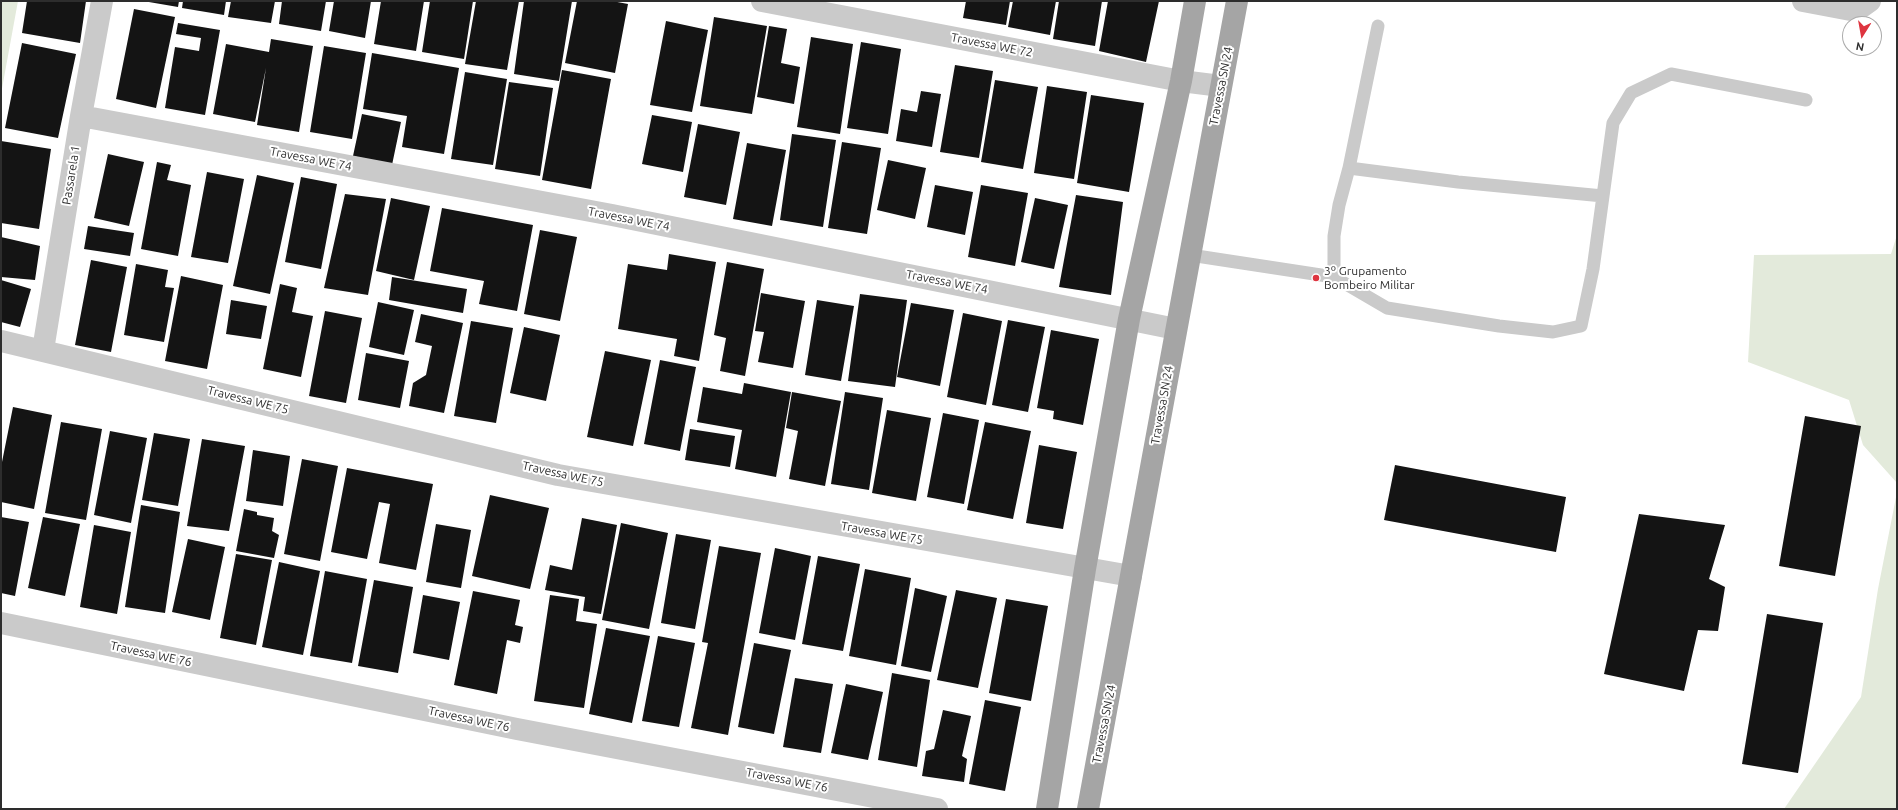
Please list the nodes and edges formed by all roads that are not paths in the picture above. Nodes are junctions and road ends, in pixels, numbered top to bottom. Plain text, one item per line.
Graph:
1 (102, 1) edge
2 (762, 1) edge
3 (1195, 1) edge
4 (1237, 1) edge
5 (1803, 1) edge
6 (1863, 6) edge
7 (1378, 26) dead end
8 (1181, 81) junction
9 (1221, 86) junction
10 (1806, 100) dead end
11 (81, 116) junction
12 (1349, 168) junction
13 (1603, 196) junction
14 (1190, 255) junction
15 (1334, 277) junction
16 (1129, 319) junction
17 (1176, 329) junction
18 (1, 341) edge
19 (43, 350) junction
20 (1084, 569) junction
21 (1132, 576) junction
22 (1, 623) edge
23 (1086, 807) edge
24 (937, 809) edge
25 (1047, 809) edge

1 - 11 street, Passarela 1
2 - 8 street, Travessa WE 72
3 - 8 main road
4 - 9 main road, Travessa SN 24
5 - 6 street
7 - 12 lane
8 - 9 street, Travessa WE 72
8 - 16 main road
9 - 14 main road, Travessa SN 24
10 - 13 lane
11 - 16 street, Travessa WE 74
11 - 19 street, Passarela 1
12 - 13 lane
12 - 15 lane
13 - 15 lane
14 - 15 lane
14 - 17 main road, Travessa SN 24
16 - 17 street, Travessa WE 74
16 - 20 main road
17 - 21 main road, Travessa SN 24
18 - 19 street, Travessa WE 75
19 - 20 street, Travessa WE 75
20 - 21 street, Travessa WE 75
20 - 25 main road
21 - 23 main road, Travessa SN 24
22 - 24 street, Travessa WE 76

